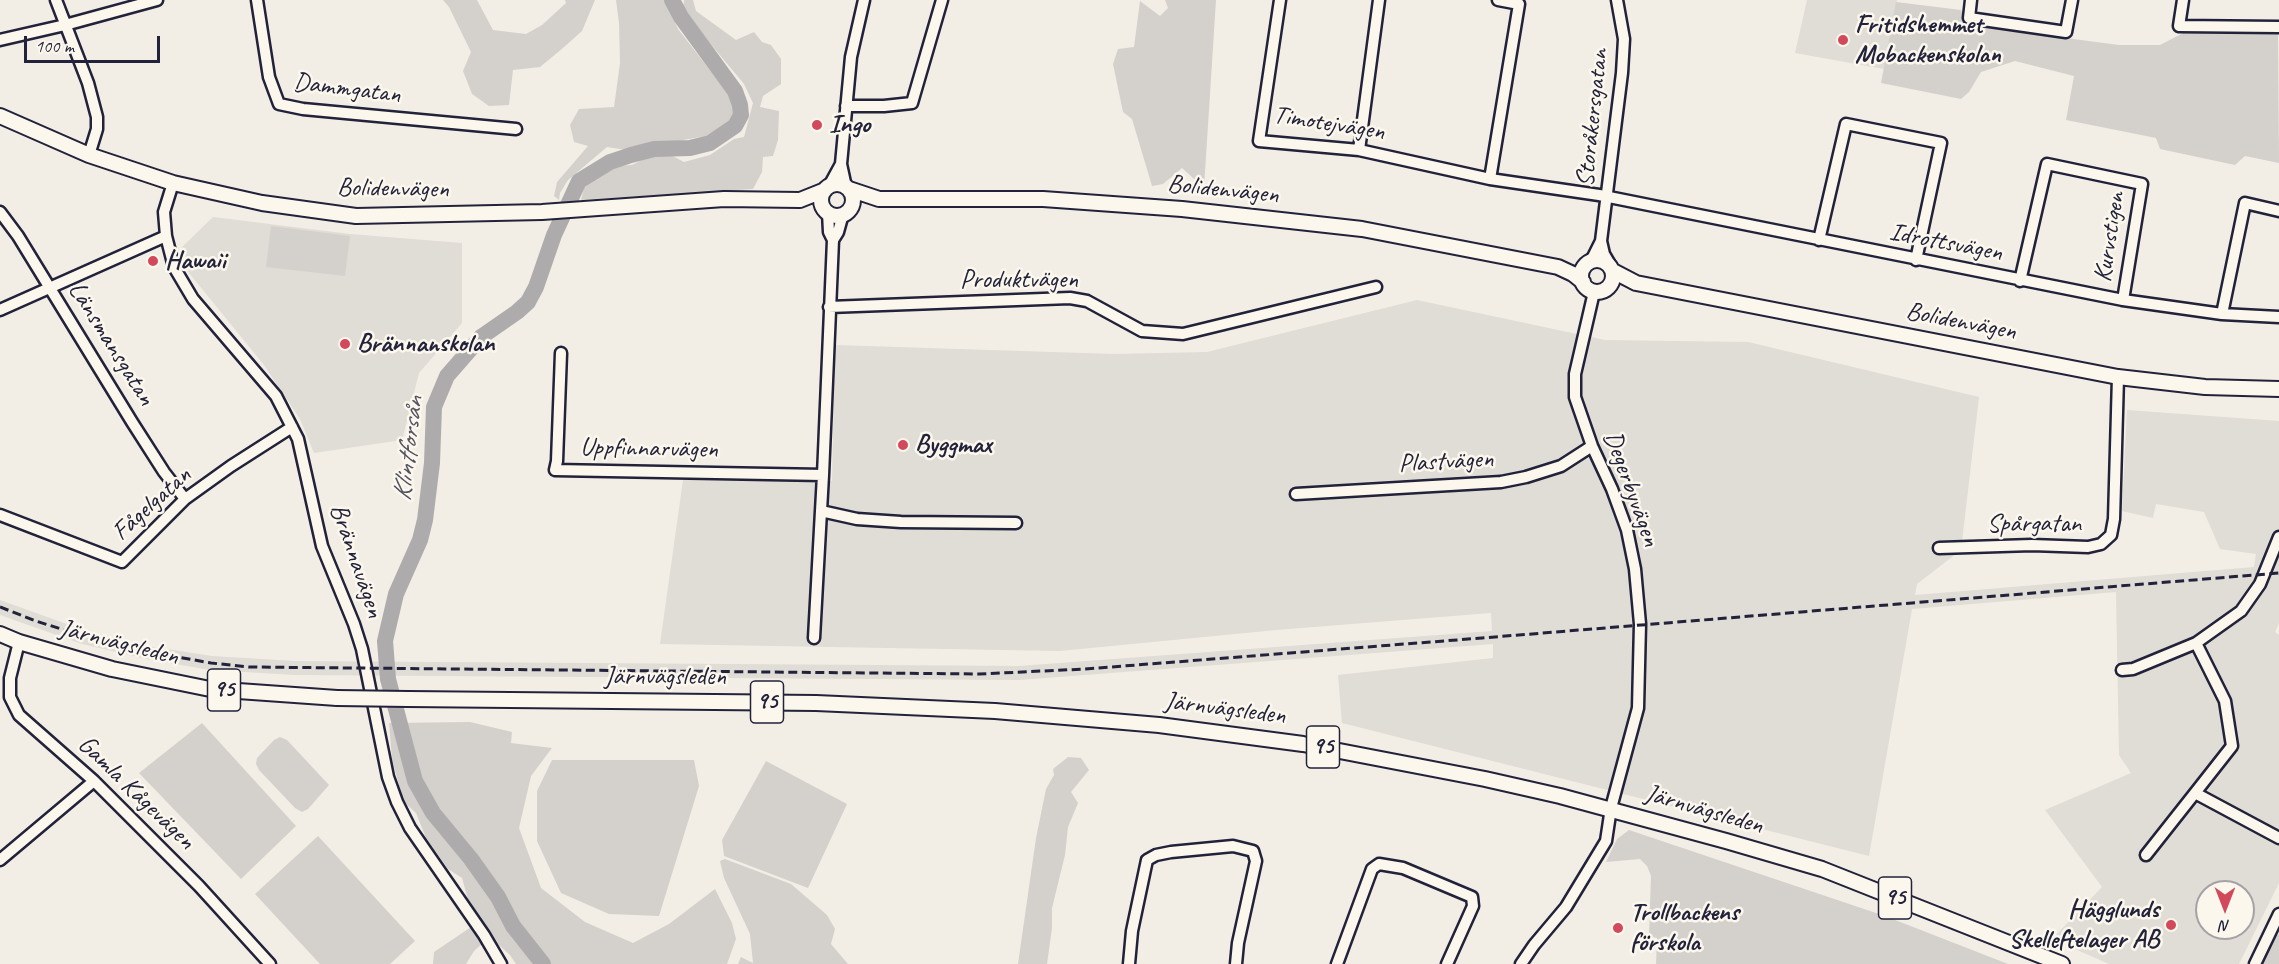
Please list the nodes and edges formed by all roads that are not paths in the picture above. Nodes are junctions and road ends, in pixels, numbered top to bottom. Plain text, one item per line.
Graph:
1 (56, 0) edge
2 (157, 0) edge
3 (257, 0) edge
4 (864, 0) edge
5 (942, 0) edge
6 (1280, 0) edge
7 (1379, 0) edge
8 (1498, 0) edge
9 (1617, 0) edge
10 (1971, 0) edge
11 (2072, 0) edge
12 (2183, 0) edge
13 (65, 25) junction
14 (2279, 27) edge
15 (0, 40) edge
16 (846, 106) junction
17 (0, 116) edge
18 (516, 129) dead end
19 (1359, 150) junction
20 (89, 155) junction
21 (841, 164) junction
22 (1490, 179) junction
23 (173, 183) junction
24 (827, 188) junction
25 (848, 188) junction
26 (1607, 197) junction
27 (879, 199) junction
28 (800, 200) junction
29 (827, 211) junction
30 (2279, 211) edge
31 (0, 212) edge
32 (846, 212) junction
33 (166, 236) junction
34 (832, 240) junction
35 (1819, 240) junction
36 (1601, 241) junction
37 (1916, 260) junction
38 (1589, 262) junction
39 (1558, 267) junction
40 (1612, 269) junction
41 (2020, 281) junction
42 (1582, 282) junction
43 (1636, 283) junction
44 (50, 287) junction
45 (1376, 287) dead end
46 (1609, 287) junction
47 (1594, 292) junction
48 (2123, 300) junction
49 (829, 307) junction
50 (0, 310) edge
51 (2222, 314) junction
52 (2279, 317) edge
53 (561, 353) dead end
54 (2118, 377) junction
55 (2279, 389) edge
56 (292, 427) junction
57 (1592, 446) junction
58 (823, 475) junction
59 (1296, 494) dead end
60 (185, 499) junction
61 (821, 511) junction
62 (0, 514) edge
63 (1016, 523) dead end
64 (2279, 537) edge
65 (1939, 548) dead end
66 (0, 634) edge
67 (814, 638) dead end
68 (19, 642) junction
69 (2196, 643) junction
70 (2122, 670) dead end
71 (5, 697) edge
72 (94, 781) junction
73 (2195, 793) junction
74 (1611, 808) junction
75 (2279, 838) edge
76 (2146, 855) dead end
77 (0, 860) edge
78 (2279, 914) edge
79 (270, 964) edge
80 (501, 964) edge
81 (1129, 964) edge
82 (1236, 964) edge
83 (1337, 964) edge
84 (1446, 964) edge
85 (1521, 964) edge
86 (2062, 964) edge
87 (2255, 964) edge

1 - 13 street
2 - 13 street
3 - 18 street, Dammgatan
4 - 16 street
5 - 16 street
6 - 19 street, Timotejvägen
7 - 19 street
8 - 22 street
9 - 26 street, Storåkersgatan
10 - 11 street
12 - 14 street
13 - 15 street
13 - 20 street
16 - 21 street
17 - 20 main road, Bolidenvägen
19 - 22 street, Timotejvägen
20 - 23 main road, Bolidenvägen
21 - 24 street
21 - 25 street
22 - 26 street, Timotejvägen
23 - 28 main road, Bolidenvägen
23 - 33 street, Brännavägen
24 - 25 main road, Bolidenvägen
24 - 28 main road, Bolidenvägen
24 - 29 main road
25 - 27 main road, Bolidenvägen
25 - 32 main road
26 - 35 street, Idrottsvägen
26 - 36 street, Storåkersgatan
27 - 32 main road, Bolidenvägen
27 - 39 main road, Bolidenvägen
28 - 29 main road, Bolidenvägen
29 - 32 main road, Bolidenvägen
29 - 34 street
30 - 51 street
31 - 44 street, Länsmansgatan
32 - 34 street
33 - 44 street
33 - 56 street, Brännavägen
34 - 49 street
35 - 37 street, Idrottsvägen
35 - 37 street
36 - 38 street, Storåkersgatan
36 - 40 street, Storåkersgatan
37 - 41 street, Idrottsvägen
38 - 39 main road, Bolidenvägen
38 - 40 main road
38 - 42 main road
39 - 42 main road, Bolidenvägen
40 - 43 main road, Bolidenvägen
40 - 46 main road
41 - 48 street, Idrottsvägen
41 - 48 street, Kurvstigen
42 - 47 main road
43 - 46 main road, Bolidenvägen
43 - 54 main road, Bolidenvägen
44 - 50 street
44 - 60 street, Länsmansgatan
45 - 49 street, Produktvägen
46 - 47 main road
47 - 57 street, Degerbyvägen
48 - 51 street, Idrottsvägen
49 - 58 street
51 - 52 street, Idrottsvägen
53 - 58 street, Uppfinnarvägen
54 - 55 main road, Bolidenvägen
54 - 65 street, Spårgatan
56 - 60 street, Fågelgatan
56 - 80 street, Brännavägen
57 - 59 street, Plastvägen
57 - 74 street, Degerbyvägen
58 - 61 street
60 - 62 street, Fågelgatan
61 - 63 street
61 - 67 street
64 - 69 street
66 - 68 main road, Järnvägsleden / 95
68 - 71 street, Gamla Kågevägen
68 - 74 main road, Järnvägsleden / 95, bridge
69 - 70 street
69 - 73 street
71 - 72 street, Gamla Kågevägen
72 - 77 street
72 - 79 street, Gamla Kågevägen
73 - 75 street
73 - 76 street
74 - 85 street, Degerbyvägen
74 - 86 main road, Järnvägsleden / 95
78 - 87 street
81 - 82 street
83 - 84 street

